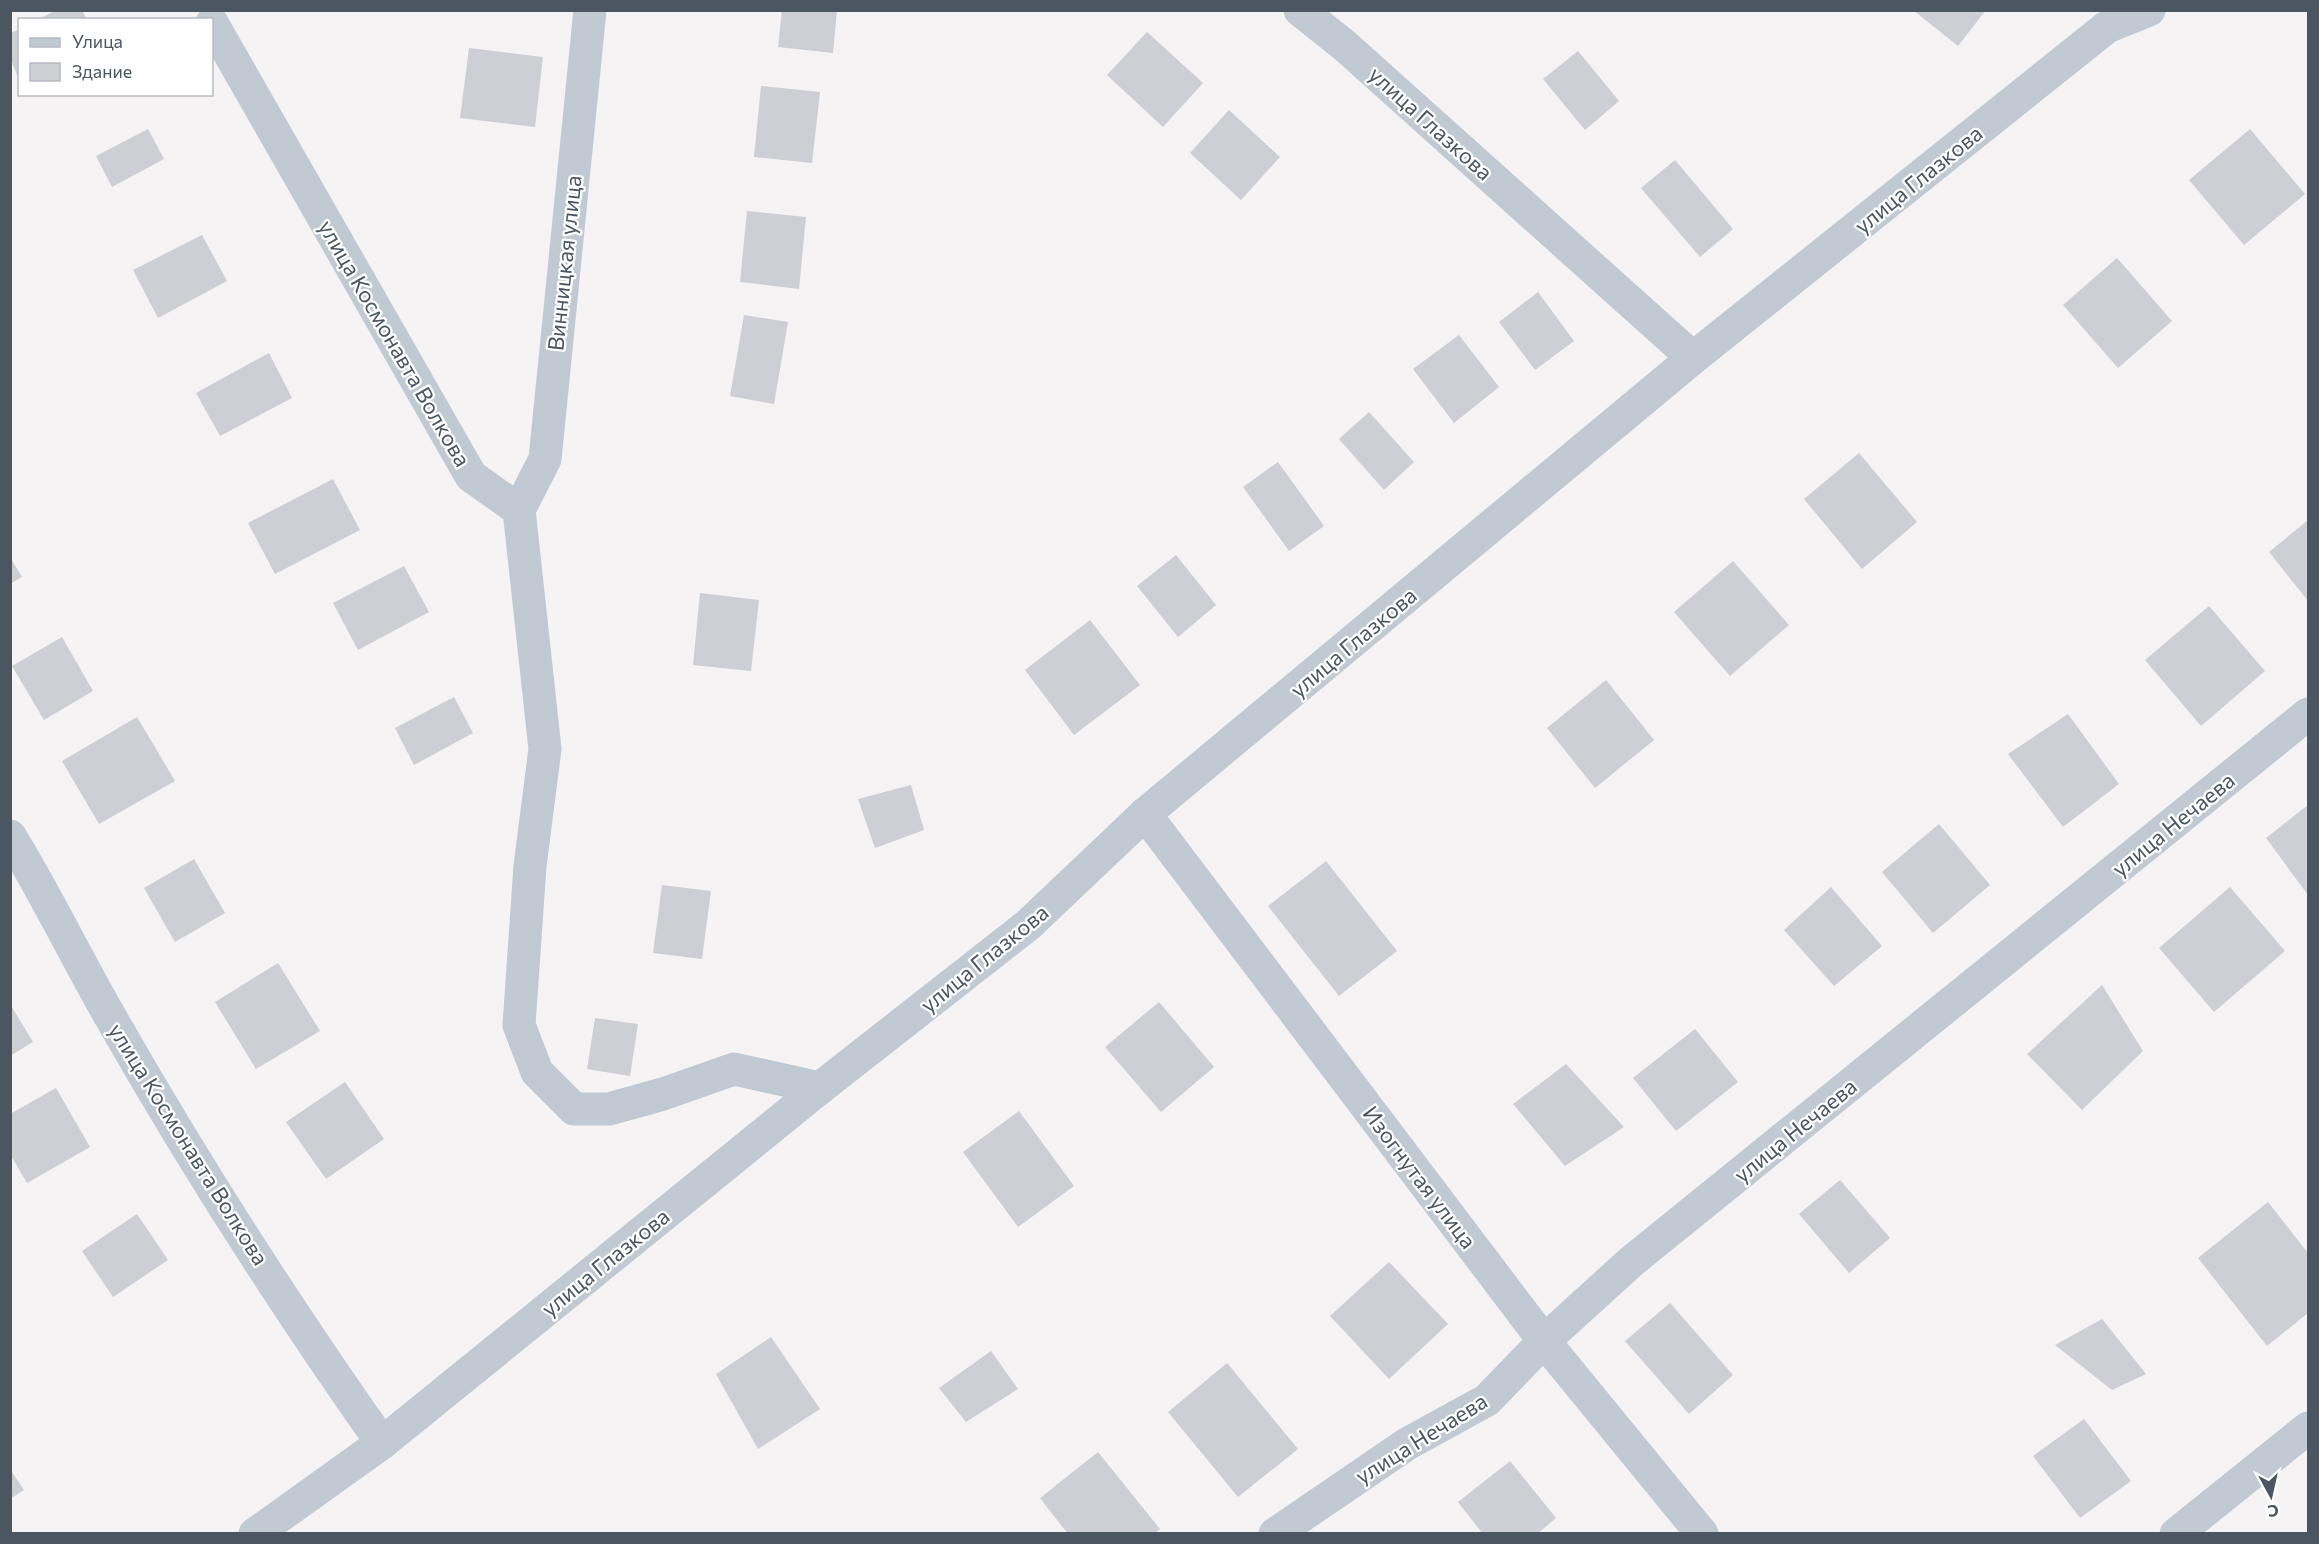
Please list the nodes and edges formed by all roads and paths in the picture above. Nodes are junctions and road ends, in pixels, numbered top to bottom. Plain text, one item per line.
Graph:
1 (590, 10) edge
2 (1300, 10) edge
3 (2149, 10) edge
4 (213, 26) edge
5 (1694, 358) junction
6 (519, 510) junction
7 (2308, 714) edge
8 (1145, 814) junction
9 (10, 836) edge
10 (820, 1088) junction
11 (1544, 1341) junction
12 (2308, 1428) edge
13 (382, 1443) junction
14 (255, 1533) edge
15 (1275, 1533) edge
16 (1702, 1533) edge
17 (2175, 1533) edge

1 - 6 street, Винницкая улица
2 - 5 street, улица Глазкова
3 - 5 street, улица Глазкова
4 - 6 street, улица Космонавта Волкова
5 - 8 street, улица Глазкова
6 - 10 street
7 - 11 street, улица Нечаева
8 - 10 street, улица Глазкова
8 - 11 street, Изогнутая улица
9 - 13 street, улица Космонавта Волкова
10 - 13 street, улица Глазкова
11 - 15 street, улица Нечаева
11 - 16 street, Изогнутая улица
12 - 17 street
13 - 14 street, улица Глазкова

